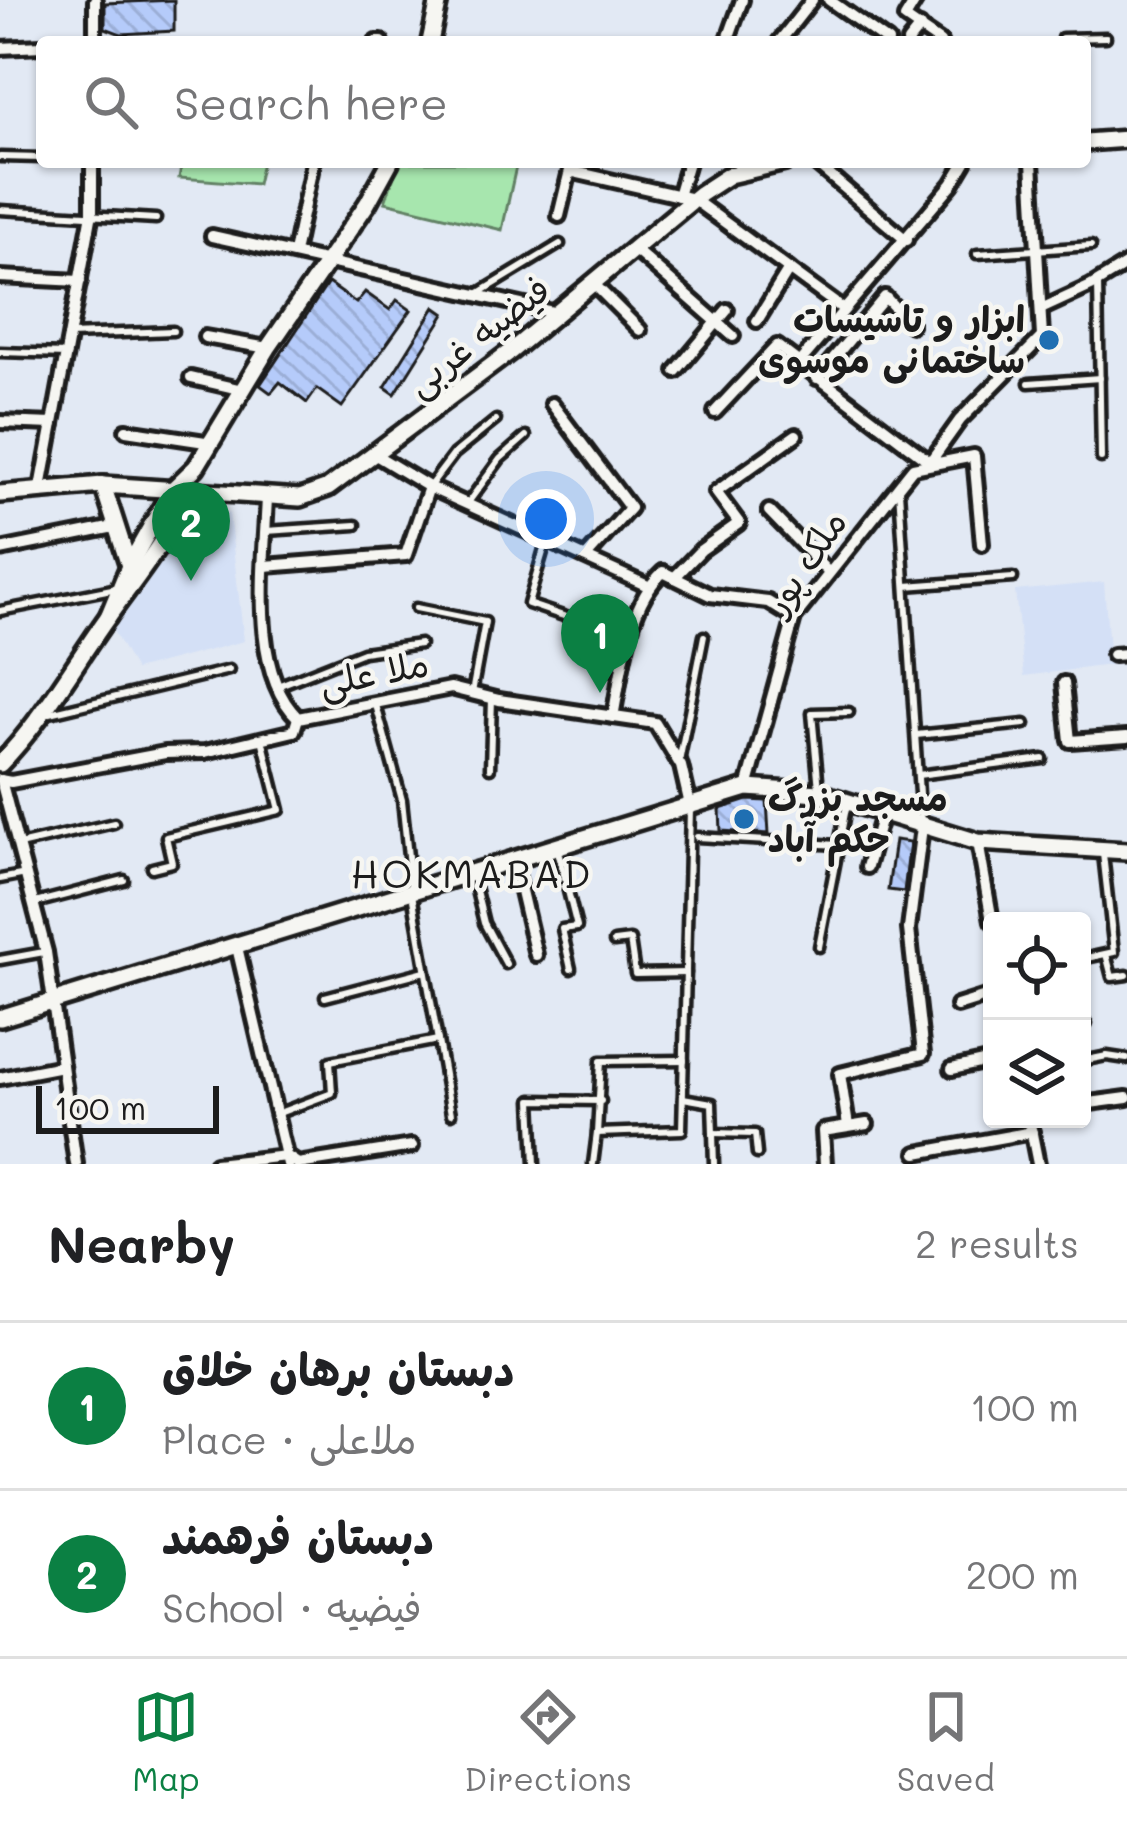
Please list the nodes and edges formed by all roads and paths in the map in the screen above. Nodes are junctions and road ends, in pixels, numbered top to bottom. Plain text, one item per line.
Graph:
1 (95, 0) edge
2 (439, 0) edge
3 (742, 0) edge
4 (812, 0) edge
5 (829, 0) edge
6 (916, 0) edge
7 (920, 28) junction
8 (95, 36) edge
9 (431, 36) edge
10 (729, 36) edge
11 (784, 36) edge
12 (880, 36) edge
13 (913, 36) edge
14 (931, 36) edge
15 (1091, 37) edge
16 (1106, 37) dead end
17 (36, 46) edge
18 (0, 48) edge
19 (1127, 139) edge
20 (1091, 142) edge
21 (0, 157) edge
22 (36, 158) edge
23 (92, 168) edge
24 (312, 168) edge
25 (387, 168) edge
26 (571, 168) edge
27 (578, 168) edge
28 (688, 168) edge
29 (759, 168) edge
30 (821, 168) edge
31 (961, 168) edge
32 (1032, 168) edge
33 (685, 198) junction
34 (0, 209) edge
35 (92, 212) junction
36 (559, 216) dead end
37 (156, 219) dead end
38 (212, 236) dead end
39 (905, 240) junction
40 (560, 244) dead end
41 (1091, 246) dead end
42 (634, 249) junction
43 (1038, 251) junction
44 (294, 253) junction
45 (976, 254) dead end
46 (325, 262) junction
47 (1127, 264) edge
48 (789, 269) junction
49 (0, 278) edge
50 (80, 280) junction
51 (593, 283) junction
52 (1098, 283) junction
53 (474, 296) junction
54 (843, 309) junction
55 (1041, 309) junction
56 (728, 310) dead end
57 (557, 313) junction
58 (757, 320) dead end
59 (716, 324) junction
60 (911, 325) dead end
61 (640, 330) dead end
62 (173, 331) dead end
63 (70, 335) junction
64 (733, 336) dead end
65 (205, 337) dead end
66 (268, 348) junction
67 (0, 352) edge
68 (66, 354) junction
69 (798, 364) junction
70 (676, 371) dead end
71 (191, 378) dead end
72 (818, 378) junction
73 (1100, 378) junction
74 (1029, 383) dead end
75 (243, 390) junction
76 (552, 404) dead end
77 (716, 412) dead end
78 (496, 420) dead end
79 (0, 422) edge
80 (53, 424) junction
81 (126, 430) dead end
82 (796, 435) dead end
83 (526, 436) dead end
84 (212, 443) junction
85 (374, 454) junction
86 (1101, 458) dead end
87 (930, 462) junction
88 (899, 484) junction
89 (103, 485) junction
90 (429, 487) junction
91 (41, 488) junction
92 (179, 492) junction
93 (0, 494) edge
94 (267, 496) junction
95 (467, 504) junction
96 (769, 511) dead end
97 (356, 525) dead end
98 (114, 527) junction
99 (266, 531) junction
100 (547, 538) junction
101 (982, 544) dead end
102 (0, 550) edge
103 (586, 557) junction
104 (130, 566) junction
105 (265, 566) junction
106 (829, 573) junction
107 (674, 578) junction
108 (1013, 578) dead end
109 (647, 586) junction
110 (906, 586) junction
111 (120, 588) junction
112 (416, 608) dead end
113 (0, 611) edge
114 (108, 616) junction
115 (794, 618) junction
116 (584, 622) dead end
117 (704, 636) dead end
118 (420, 644) dead end
119 (1127, 654) edge
120 (1113, 655) dead end
121 (229, 670) dead end
122 (1064, 683) dead end
123 (277, 686) junction
124 (472, 693) junction
125 (492, 698) junction
126 (376, 702) junction
127 (849, 712) dead end
128 (41, 716) junction
129 (613, 717) junction
130 (298, 718) junction
131 (1025, 724) dead end
132 (916, 735) junction
133 (1127, 737) edge
134 (262, 739) junction
135 (8, 750) edge
136 (1043, 759) dead end
137 (679, 763) junction
138 (0, 764) edge
139 (490, 768) dead end
140 (918, 775) junction
141 (1, 780) edge
142 (747, 788) junction
143 (819, 793) junction
144 (848, 800) junction
145 (690, 805) junction
146 (883, 811) junction
147 (114, 824) dead end
148 (922, 827) junction
149 (697, 837) dead end
150 (978, 842) junction
151 (20, 845) junction
152 (839, 845) junction
153 (557, 848) junction
154 (1102, 850) junction
155 (1127, 851) edge
156 (514, 861) junction
157 (867, 867) dead end
158 (152, 868) dead end
159 (27, 874) junction
160 (472, 874) junction
161 (0, 879) edge
162 (124, 880) dead end
163 (412, 894) junction
164 (35, 903) junction
165 (990, 912) edge
166 (614, 941) dead end
167 (237, 947) junction
168 (819, 947) dead end
169 (46, 952) junction
170 (1106, 954) junction
171 (536, 955) dead end
172 (1091, 957) edge
173 (0, 960) edge
174 (506, 964) dead end
175 (571, 969) dead end
176 (425, 971) junction
177 (686, 974) junction
178 (1127, 975) edge
179 (325, 997) dead end
180 (983, 998) edge
181 (56, 1002) junction
182 (957, 1006) dead end
183 (0, 1018) edge
184 (438, 1040) junction
185 (1091, 1059) edge
186 (1127, 1059) edge
187 (684, 1060) junction
188 (983, 1062) edge
189 (62, 1066) junction
190 (952, 1070) dead end
191 (0, 1078) edge
192 (1127, 1097) edge
193 (683, 1098) junction
194 (601, 1101) junction
195 (1091, 1103) edge
196 (279, 1113) junction
197 (451, 1114) dead end
198 (868, 1124) dead end
199 (848, 1126) junction
200 (1022, 1128) edge
201 (1030, 1128) edge
202 (713, 1132) junction
203 (597, 1133) junction
204 (412, 1146) dead end
205 (917, 1153) dead end
206 (757, 1154) dead end
207 (287, 1160) edge
208 (76, 1164) edge
209 (215, 1164) edge
210 (535, 1164) edge
211 (593, 1164) edge
212 (714, 1164) edge
213 (824, 1164) edge
214 (1038, 1164) edge

1 - 8 street
2 - 9 street
3 - 10 street
4 - 11 street
5 - 12 street
6 - 7 street
7 - 13 street
7 - 14 street
15 - 16 lane
17 - 18 street
19 - 20 street
21 - 22 lane
23 - 35 street
24 - 44 street
25 - 46 street
26 - 36 street
27 - 33 street
28 - 33 street
29 - 33 street, فیضیه غربی
30 - 39 street
31 - 39 street
32 - 43 street
33 - 42 street, فیضیه غربی
33 - 48 street
34 - 35 lane
35 - 37 lane
35 - 50 street
38 - 44 street
39 - 54 street
40 - 53 lane
41 - 43 lane
42 - 51 street, فیضیه غربی
42 - 59 street
43 - 45 lane
43 - 55 street
44 - 46 street
46 - 53 street
46 - 66 street
47 - 52 street
48 - 54 street
48 - 58 street
49 - 50 street
50 - 63 street
51 - 57 street, فیضیه غربی
51 - 61 street
52 - 55 street
52 - 73 lane
53 - 57 street
54 - 69 street
55 - 87 street, ملک پور
56 - 59 street
57 - 85 street, فیضیه غربی
59 - 64 street
59 - 70 street
60 - 72 street
62 - 63 lane
63 - 68 street
65 - 66 street
66 - 75 street
67 - 68 lane
68 - 80 street
69 - 72 street
69 - 77 street
71 - 75 street
72 - 87 street
73 - 74 lane
73 - 86 lane
75 - 84 street
76 - 103 street
78 - 90 lane
79 - 80 street
80 - 91 street
81 - 84 street
82 - 107 street
83 - 95 lane
84 - 92 street
85 - 90 street
85 - 94 street, فیضیه غربی
87 - 88 street, ملک پور
87 - 101 street
88 - 106 street, ملک پور
88 - 110 lane
89 - 91 street, فیضیه غربی
89 - 92 street, فیضیه غربی
89 - 98 street
90 - 95 street
90 - 105 street
91 - 93 street, فیضیه غربی
92 - 94 street, فیضیه غربی
92 - 104 street
92 - 114 street
94 - 99 street, ملا علی
95 - 100 street
96 - 106 street
97 - 99 lane
98 - 102 street
98 - 104 street
99 - 105 street, ملا علی
100 - 103 street
100 - 116 lane
103 - 109 street
104 - 111 street
105 - 123 street, ملا علی
106 - 115 street, ملک پور
107 - 109 street
107 - 115 street
108 - 110 lane
109 - 129 street
110 - 132 lane
111 - 113 lane
111 - 114 street
112 - 124 lane
114 - 128 street
115 - 142 street, ملک پور
117 - 137 lane
118 - 123 lane
119 - 120 street
121 - 128 lane
122 - 133 street
123 - 130 street, ملا علی
124 - 125 street, ملا علی
124 - 126 street, ملا علی
125 - 129 street, ملا علی
125 - 139 lane
126 - 130 street, ملا علی
126 - 163 lane
127 - 143 lane
128 - 135 street
129 - 137 street, ملا علی
130 - 134 street, ملا علی
131 - 132 lane
132 - 140 lane
134 - 141 street, ملا علی
134 - 158 lane
135 - 138 street
136 - 140 lane
137 - 145 street, ملا علی
140 - 148 lane
141 - 151 street
142 - 143 street
142 - 145 street
143 - 144 street
144 - 146 street
144 - 152 lane
145 - 153 street
145 - 177 lane
146 - 148 street
146 - 157 street
147 - 151 lane
148 - 150 street
148 - 199 street
149 - 152 lane
150 - 154 street
150 - 165 street
151 - 159 street
152 - 168 lane
153 - 156 street
153 - 175 lane
154 - 155 street
154 - 170 lane
156 - 160 street
156 - 171 street
159 - 161 lane
159 - 164 street
160 - 163 street
160 - 174 lane
162 - 164 lane
163 - 167 street
163 - 176 lane
164 - 169 street
166 - 177 lane
167 - 181 street
167 - 196 street
169 - 173 lane
169 - 181 street
170 - 172 lane
170 - 178 lane
176 - 179 lane
176 - 184 lane
177 - 187 lane
180 - 182 street
181 - 183 street
181 - 189 street
184 - 196 lane
184 - 197 lane
185 - 186 lane
187 - 193 lane
187 - 194 lane
188 - 190 street
189 - 191 street
189 - 208 street
192 - 195 street
193 - 202 lane
193 - 203 lane
194 - 203 lane
194 - 210 lane
196 - 207 street
198 - 199 street
199 - 213 street
200 - 205 street
201 - 214 street
202 - 206 lane
202 - 212 lane
203 - 211 lane
204 - 207 street
207 - 209 street

